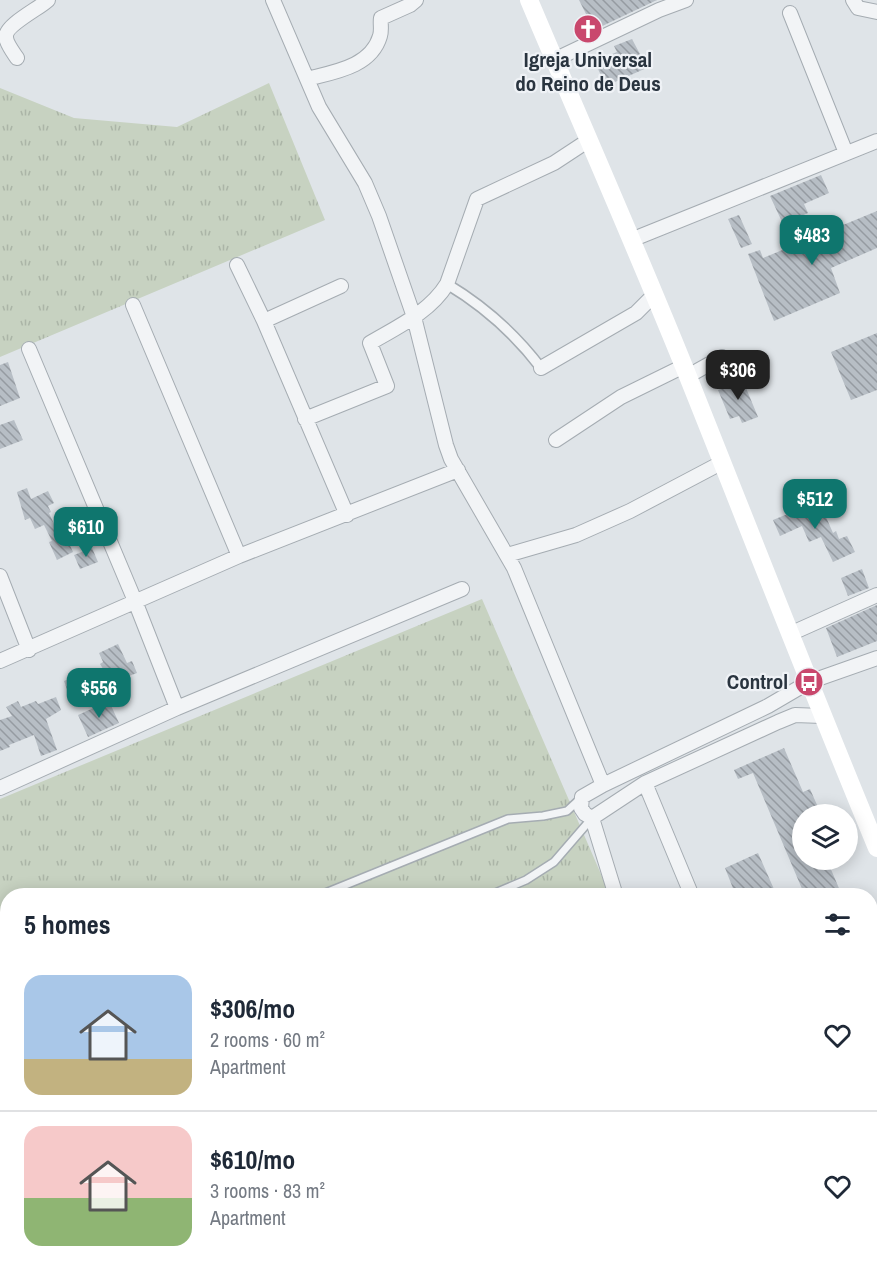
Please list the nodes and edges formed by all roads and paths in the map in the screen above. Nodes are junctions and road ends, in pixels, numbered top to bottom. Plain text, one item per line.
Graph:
1 (48, 0) edge
2 (273, 0) edge
3 (416, 0) edge
4 (529, 0) edge
5 (686, 0) edge
6 (853, 0) edge
7 (877, 12) edge
8 (790, 13) dead end
9 (17, 58) dead end
10 (554, 60) junction
11 (307, 79) junction
12 (589, 140) junction
13 (877, 141) edge
14 (846, 153) junction
15 (631, 240) junction
16 (237, 265) dead end
17 (447, 284) junction
18 (341, 286) dead end
19 (654, 295) junction
20 (133, 305) dead end
21 (414, 317) junction
22 (264, 321) junction
23 (29, 349) dead end
24 (722, 357) dead end
25 (542, 368) joint
26 (686, 371) junction
27 (305, 419) junction
28 (556, 440) dead end
29 (721, 463) junction
30 (458, 470) junction
31 (347, 515) junction
32 (507, 555) junction
33 (239, 556) junction
34 (0, 576) edge
35 (462, 589) dead end
36 (877, 595) edge
37 (135, 601) junction
38 (792, 633) junction
39 (29, 650) junction
40 (877, 658) edge
41 (0, 661) edge
42 (809, 682) junction
43 (768, 706) junction
44 (177, 708) junction
45 (822, 716) junction
46 (778, 722) junction
47 (645, 783) junction
48 (603, 785) junction
49 (0, 788) edge
50 (582, 797) junction
51 (592, 818) junction
52 (877, 848) edge
53 (338, 888) edge
54 (507, 888) edge
55 (614, 888) edge
56 (689, 888) edge

1 - 9 street
2 - 11 street
3 - 11 street
4 - 10 main road
5 - 10 street
6 - 7 street
8 - 14 street
10 - 12 main road
11 - 21 street
12 - 15 main road
12 - 17 street
13 - 14 street
14 - 15 street
15 - 19 main road
16 - 22 street
17 - 21 street
17 - 25 street
18 - 22 street
19 - 25 street
19 - 26 main road
20 - 33 street
21 - 27 street
21 - 30 street
22 - 27 street
23 - 37 street
24 - 26 street
26 - 28 street
26 - 29 main road
27 - 31 street
29 - 32 street
29 - 38 main road
30 - 31 street
30 - 32 street
31 - 33 street
32 - 48 street
33 - 37 street
34 - 39 street
35 - 44 street
36 - 38 street
37 - 39 street
37 - 44 street
38 - 42 main road
39 - 41 street
40 - 42 street
42 - 43 street
42 - 45 main road
43 - 46 street
43 - 48 street
44 - 49 street
45 - 46 street
45 - 52 main road
46 - 47 street
47 - 51 street
47 - 56 street
48 - 50 street
50 - 51 street
50 - 53 lane
51 - 54 lane
51 - 55 street

